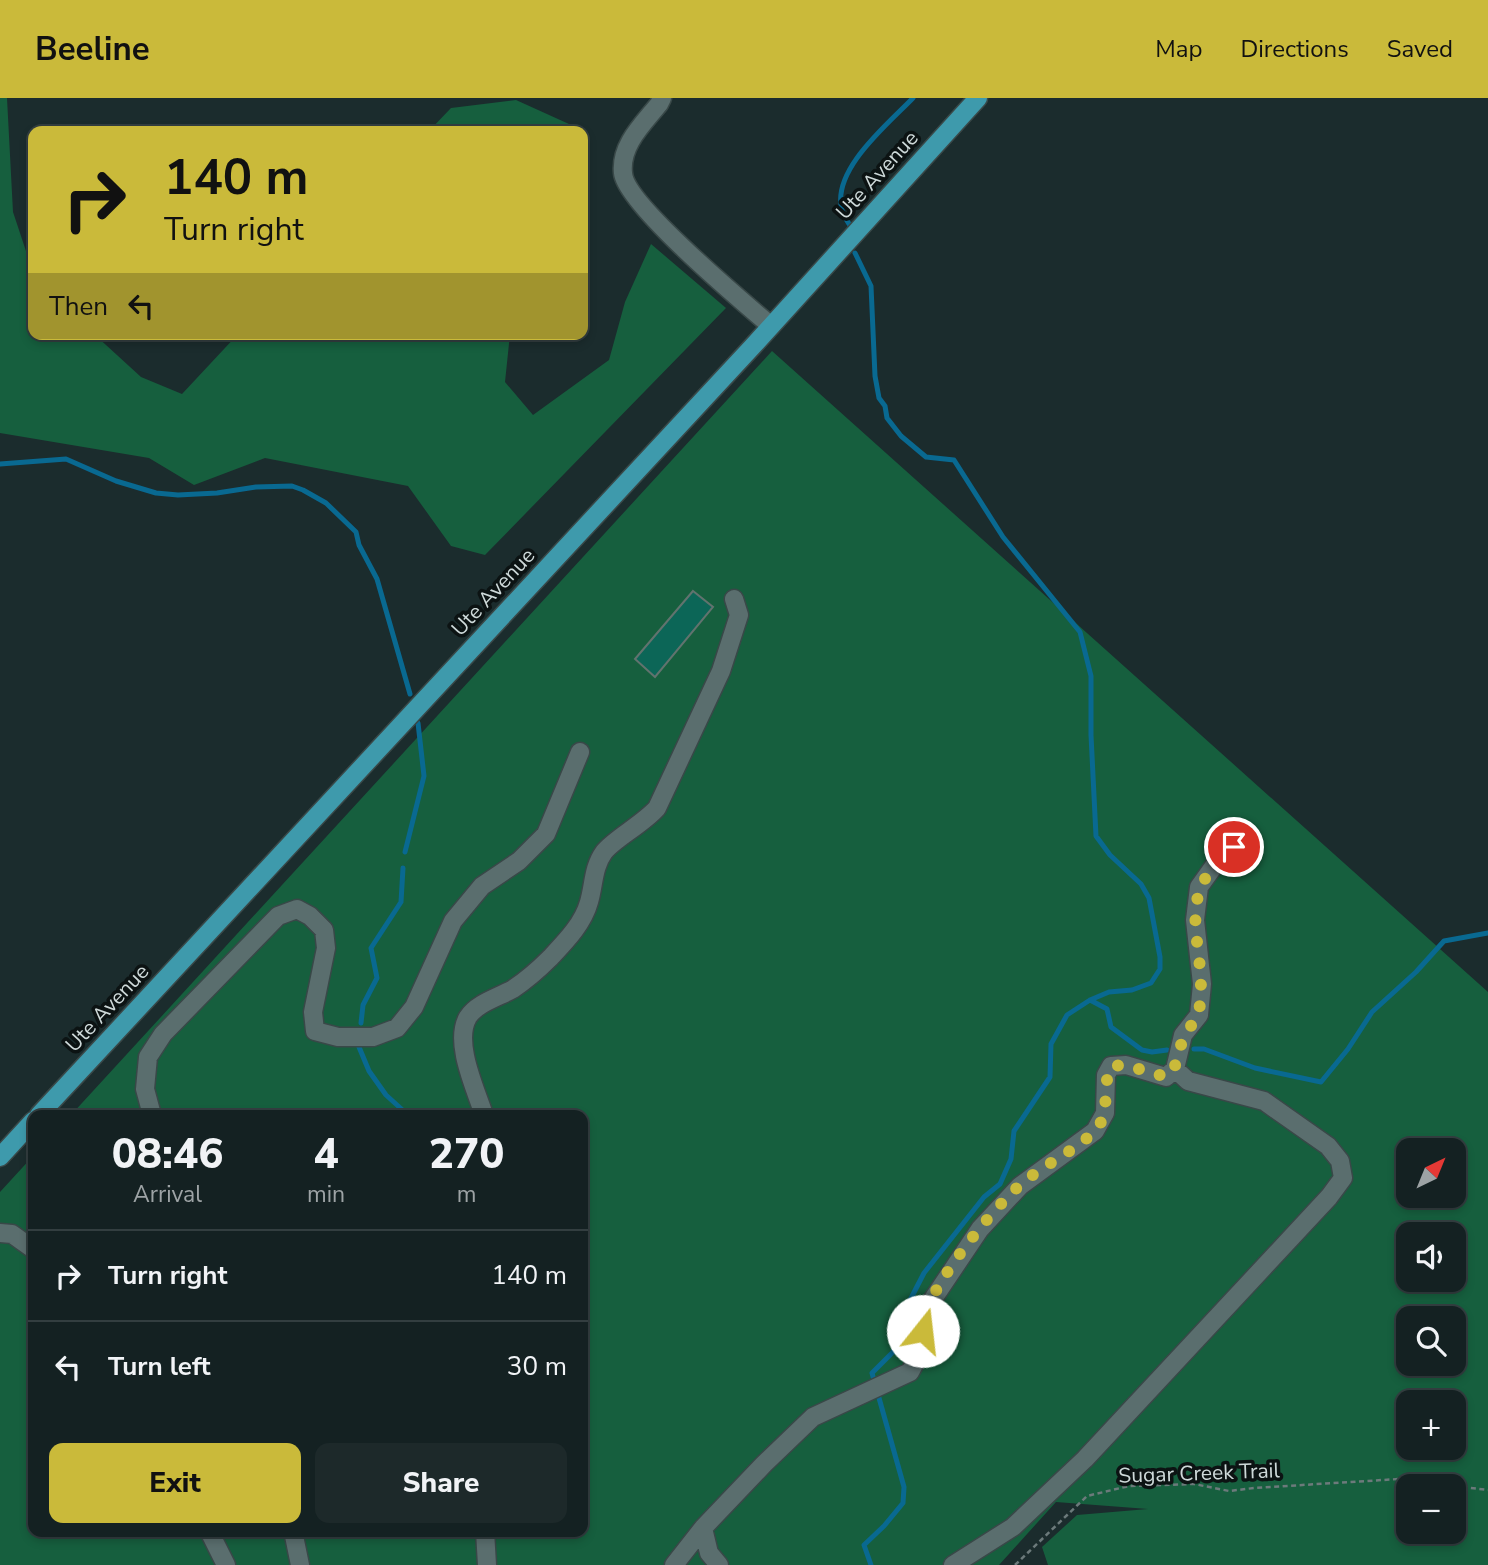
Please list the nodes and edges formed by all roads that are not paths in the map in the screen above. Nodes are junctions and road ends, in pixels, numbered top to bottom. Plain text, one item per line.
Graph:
1 (662, 98) edge
2 (978, 98) edge
3 (771, 326) junction
4 (734, 599) dead end
5 (580, 752) dead end
6 (1234, 847) dead end
7 (1175, 1069) junction
8 (44, 1110) edge
9 (151, 1110) edge
10 (482, 1110) edge
11 (28, 1126) edge
12 (0, 1157) edge
13 (0, 1233) edge
14 (28, 1245) edge
15 (703, 1528) junction
16 (212, 1537) edge
17 (294, 1537) edge
18 (485, 1537) edge
19 (226, 1565) edge
20 (300, 1565) edge
21 (487, 1565) edge
22 (674, 1565) edge
23 (719, 1565) edge
24 (954, 1565) edge

1 - 3 lane
2 - 3 main road, Ute Avenue
3 - 8 main road, Ute Avenue
4 - 10 lane
5 - 9 lane
6 - 7 lane
7 - 15 lane
7 - 24 lane
11 - 12 main road
13 - 14 lane
15 - 22 lane
15 - 23 lane
16 - 19 lane
17 - 20 lane
18 - 21 lane

